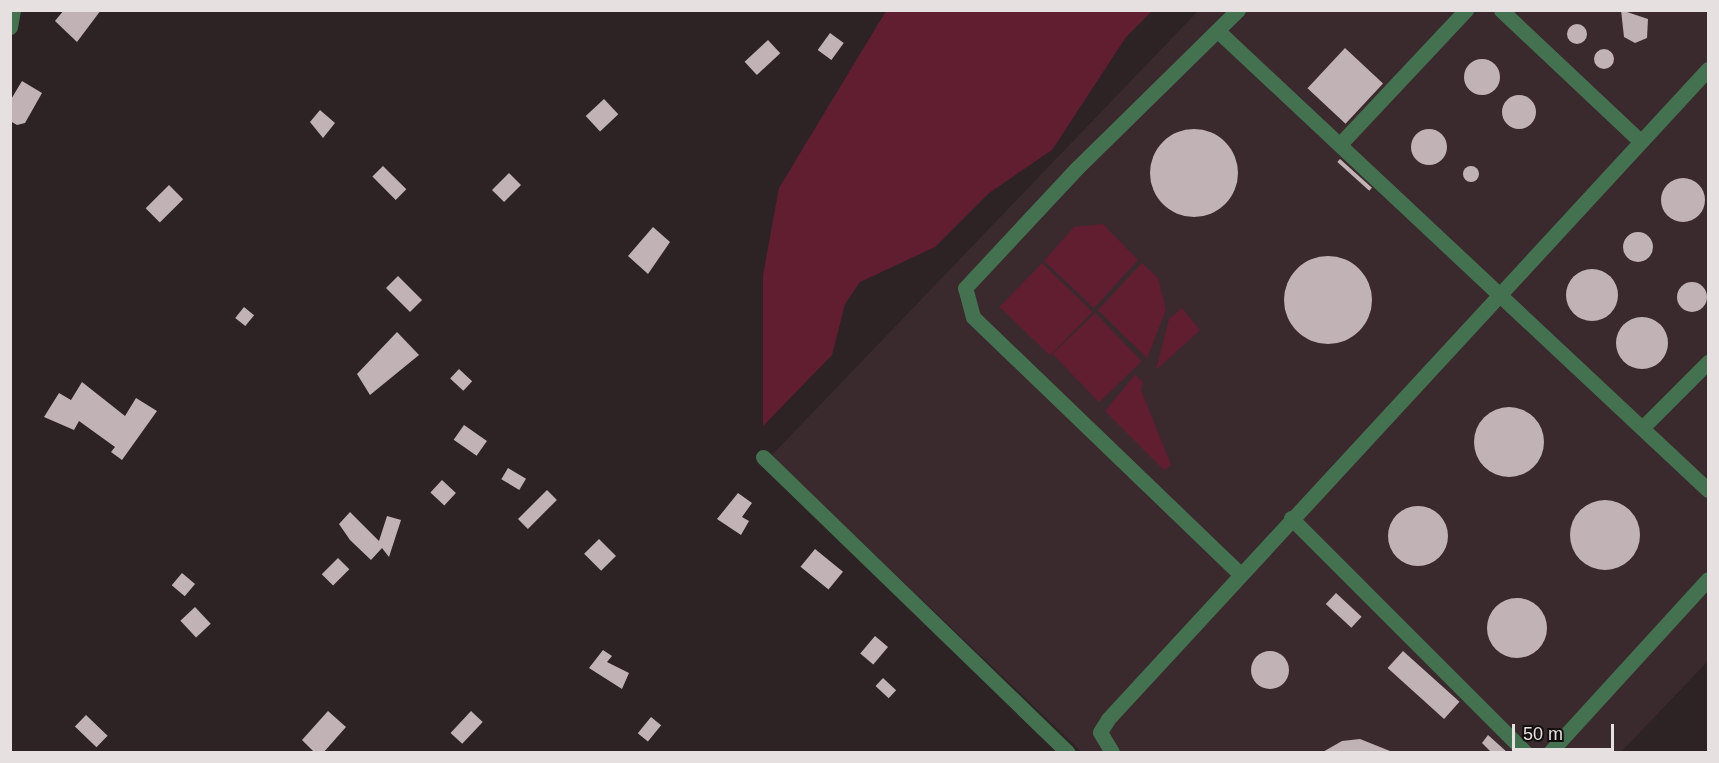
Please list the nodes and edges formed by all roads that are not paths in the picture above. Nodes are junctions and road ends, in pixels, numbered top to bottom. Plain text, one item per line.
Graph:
1 (14, 10) edge
2 (1238, 10) edge
3 (1466, 10) edge
4 (1501, 10) edge
5 (10, 27) edge
6 (1219, 32) junction
7 (1708, 69) edge
8 (1639, 140) junction
9 (1341, 143) junction
10 (1500, 294) junction
11 (1708, 362) edge
12 (1645, 425) junction
13 (764, 457) dead end
14 (1708, 490) edge
15 (1291, 518) junction
16 (1238, 572) junction
17 (1708, 579) edge
18 (1066, 753) edge
19 (1112, 753) edge
20 (1525, 753) edge
21 (1550, 753) edge

1 - 5 street
2 - 6 street
3 - 9 street
4 - 8 street
6 - 9 street
6 - 16 street
7 - 8 street
8 - 10 street
9 - 10 street
10 - 12 street
10 - 15 street
11 - 12 street
12 - 14 street
13 - 18 street
15 - 16 street
15 - 20 street
16 - 19 street
17 - 21 street

